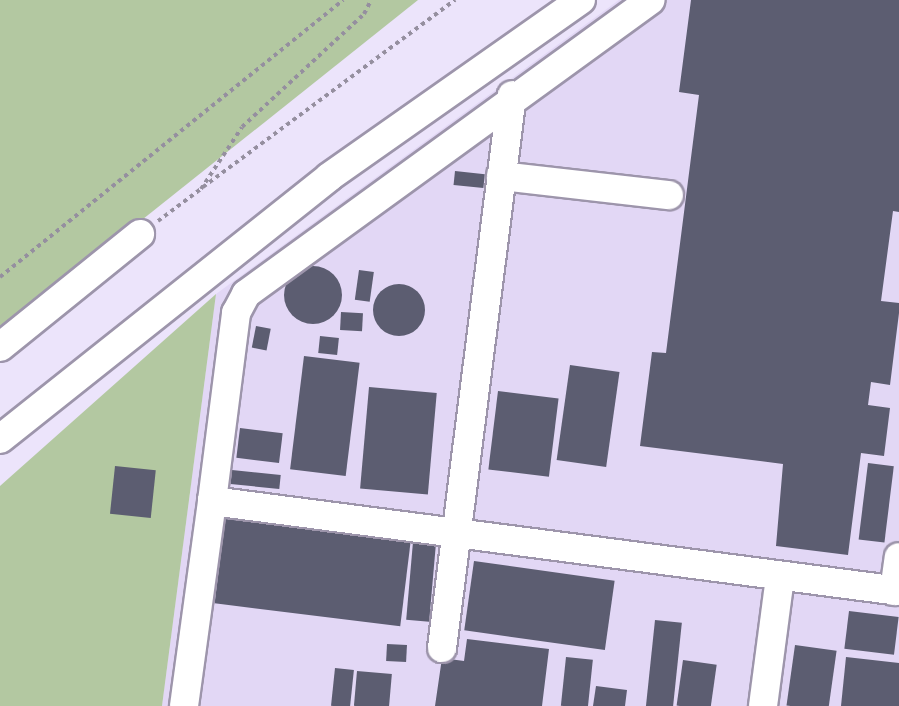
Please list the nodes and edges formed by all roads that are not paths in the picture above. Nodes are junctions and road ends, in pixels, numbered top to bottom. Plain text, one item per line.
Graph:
1 (581, 0) edge
2 (650, 0) edge
3 (512, 95) junction
4 (501, 176) junction
5 (669, 195) dead end
6 (140, 234) road end
7 (0, 347) edge
8 (0, 439) edge
9 (212, 501) junction
10 (453, 532) junction
11 (899, 557) edge
12 (780, 577) junction
13 (897, 591) edge
14 (442, 648) dead end
15 (184, 706) edge
16 (763, 706) edge

1 - 8 street
2 - 3 street
3 - 4 street
3 - 9 street
4 - 5 street
4 - 10 street
6 - 7 street
9 - 10 street
9 - 15 street
10 - 12 street
10 - 14 street
11 - 13 street
12 - 13 street
12 - 16 street

